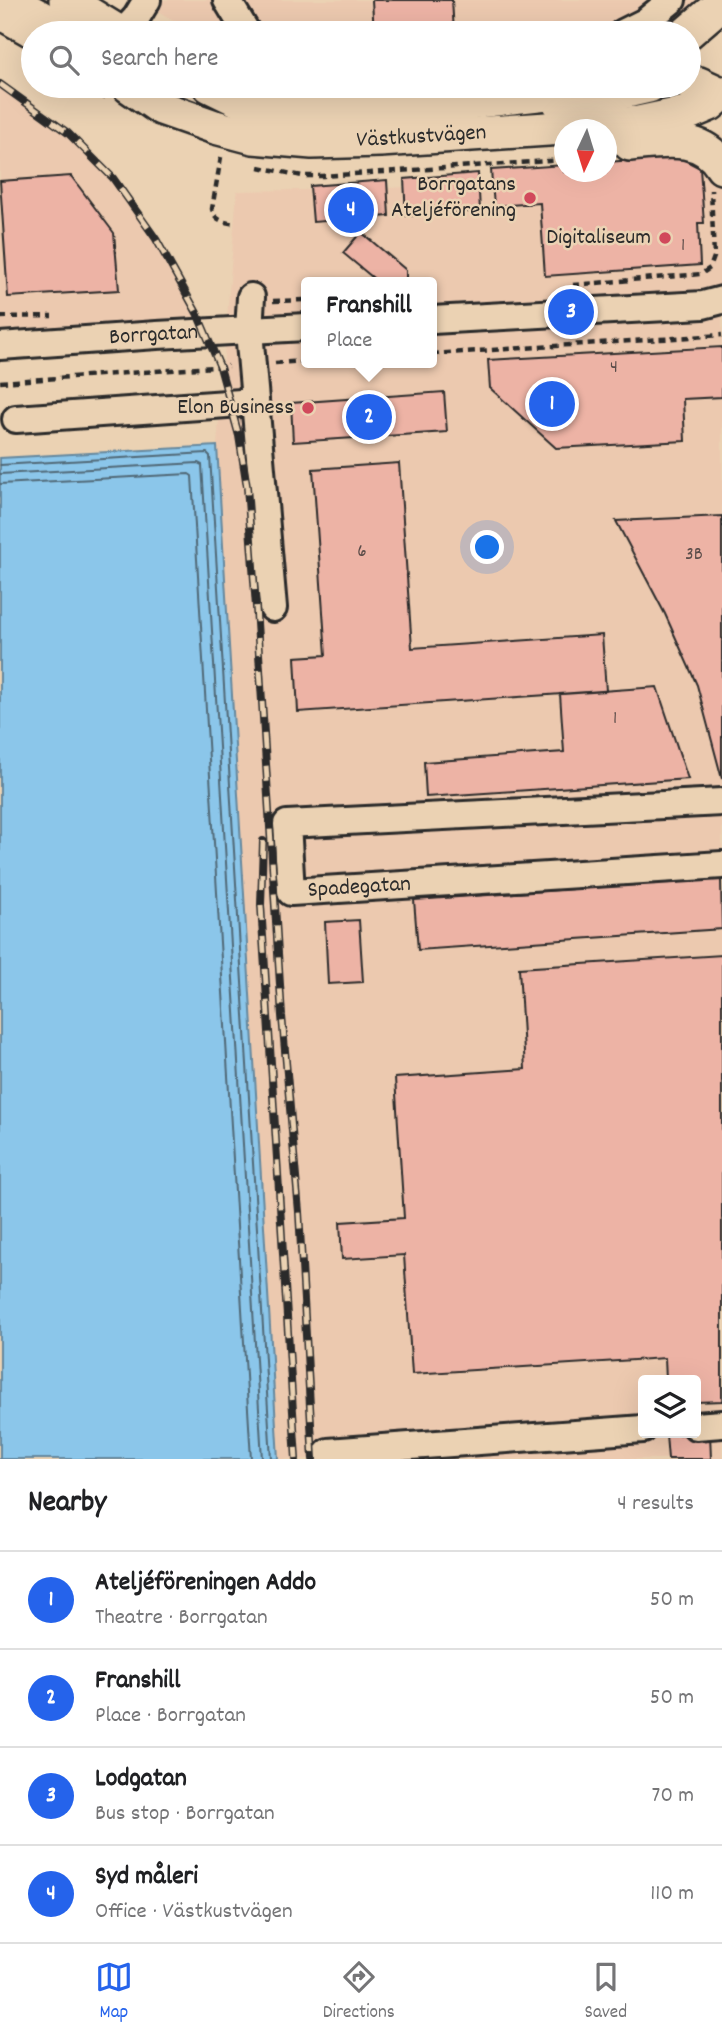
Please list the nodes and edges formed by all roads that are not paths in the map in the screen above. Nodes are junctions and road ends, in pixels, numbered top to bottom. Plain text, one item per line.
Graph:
1 (16, 0) edge
2 (66, 0) edge
3 (147, 0) edge
4 (227, 0) edge
5 (672, 0) edge
6 (722, 3) edge
7 (0, 12) edge
8 (54, 21) edge
9 (101, 21) edge
10 (133, 21) edge
11 (240, 21) edge
12 (646, 21) edge
13 (701, 21) edge
14 (21, 24) edge
15 (701, 85) edge
16 (722, 93) edge
17 (148, 98) edge
18 (235, 98) edge
19 (504, 98) edge
20 (596, 98) edge
21 (460, 103) junction
22 (722, 107) edge
23 (218, 142) junction
24 (617, 145) edge
25 (554, 150) edge
26 (716, 178) edge
27 (251, 297) dead end
28 (722, 300) edge
29 (437, 320) edge
30 (301, 327) edge
31 (249, 331) junction
32 (0, 346) edge
33 (256, 402) junction
34 (16, 419) dead end
35 (273, 608) dead end
36 (722, 802) edge
37 (722, 865) edge
38 (722, 1424) edge
39 (701, 1426) edge
40 (638, 1429) edge
41 (329, 1459) edge

1 - 8 street
2 - 9 main road
3 - 10 street
4 - 11 street
5 - 12 street
6 - 13 main road
7 - 14 main road
15 - 16 main road
16 - 22 street
16 - 23 main road, Västkustvägen
17 - 23 main road, Västkustvägen
18 - 21 main road, Västkustvägen
19 - 21 main road, Västkustvägen
20 - 21 main road, Västkustvägen
23 - 25 main road
24 - 26 main road
27 - 31 street
28 - 29 street
30 - 31 street, Borrgatan
31 - 32 street, Borrgatan
31 - 33 street
33 - 34 street
33 - 35 street
36 - 37 street, Spadegatan
38 - 39 street
40 - 41 street

